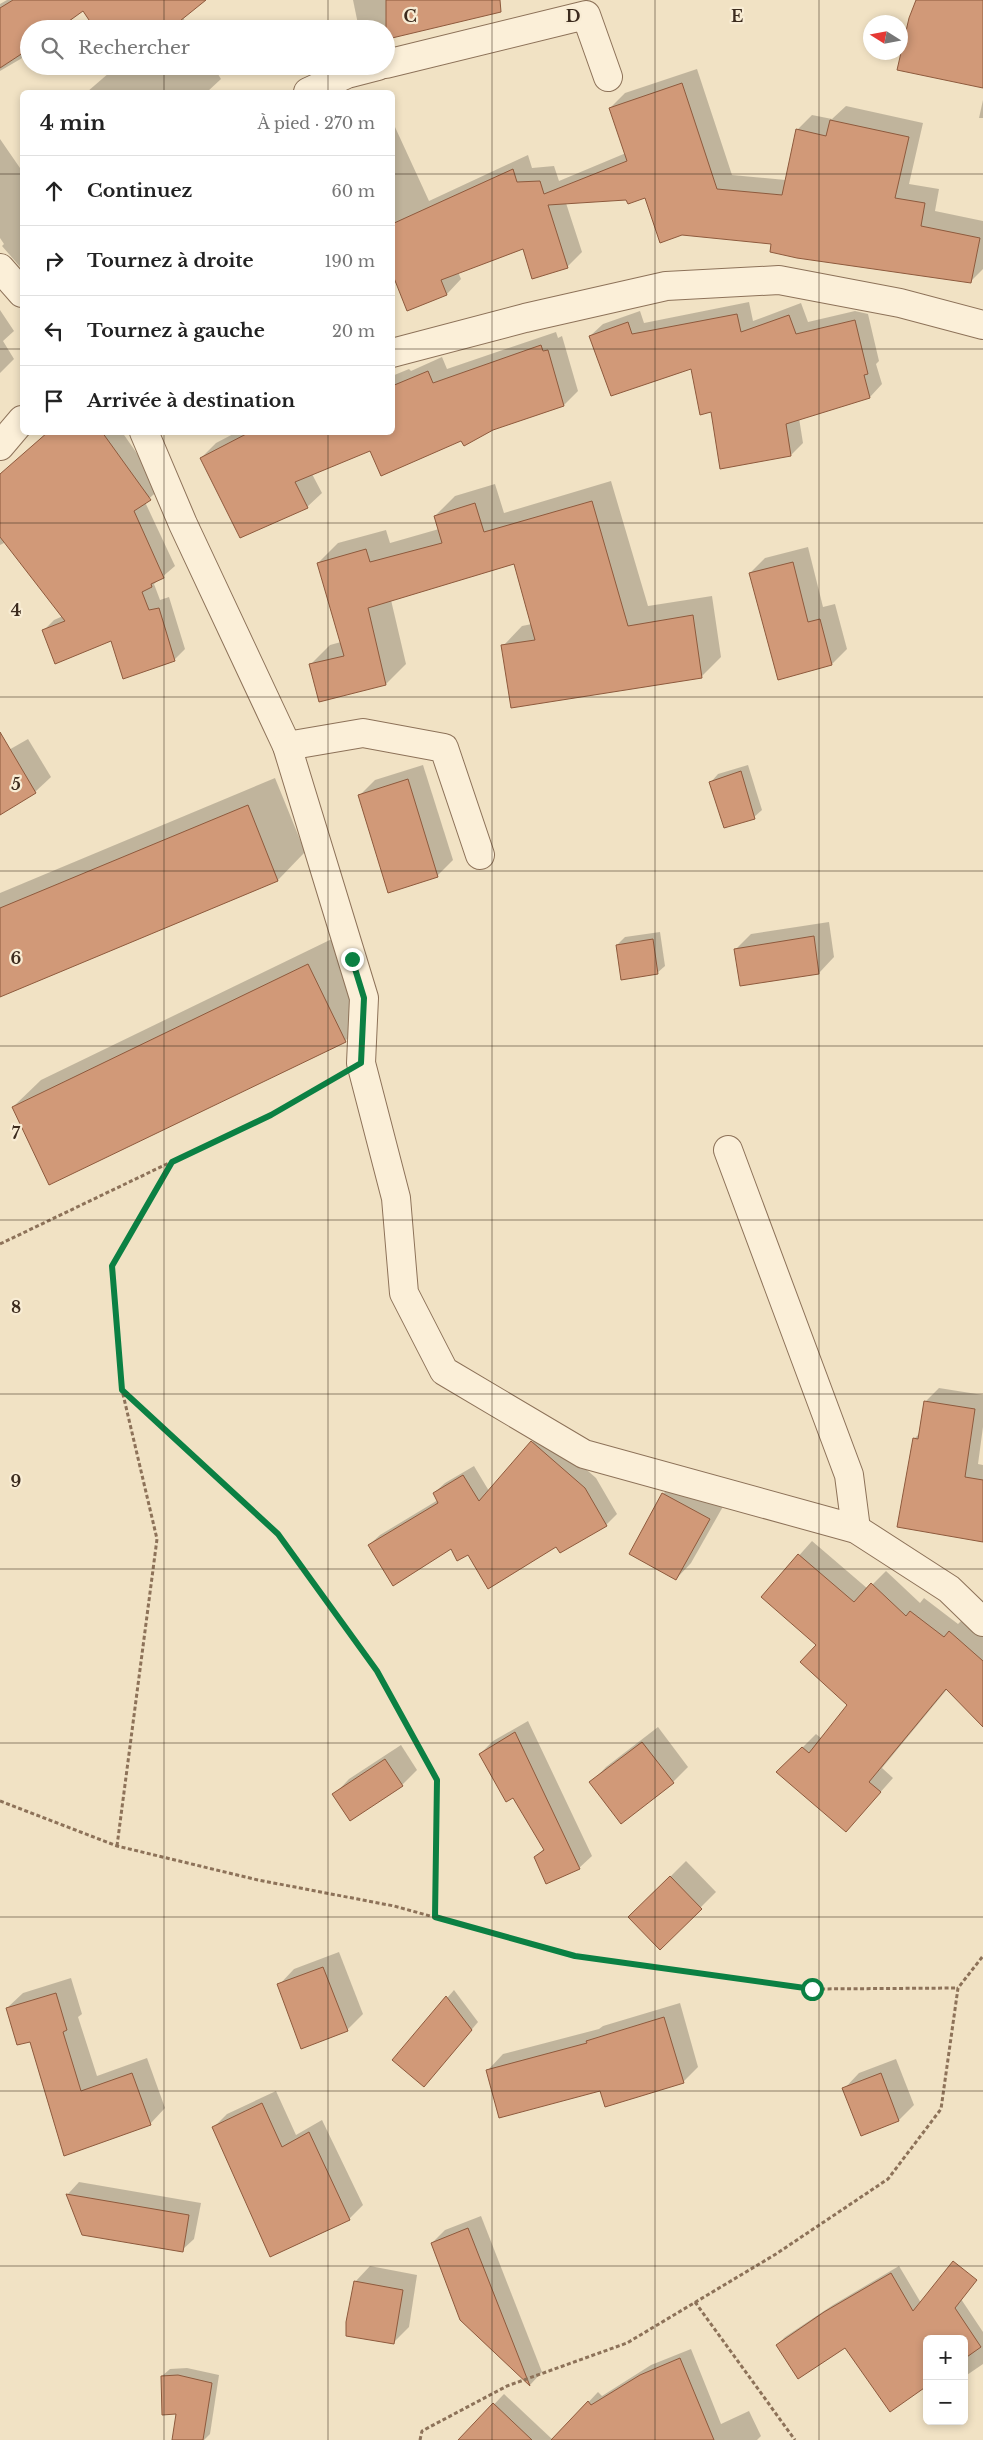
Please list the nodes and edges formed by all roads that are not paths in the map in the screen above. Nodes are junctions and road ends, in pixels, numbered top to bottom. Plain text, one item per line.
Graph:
1 (395, 62) edge
2 (345, 75) edge
3 (608, 77) dead end
4 (312, 90) edge
5 (0, 268) edge
6 (20, 291) edge
7 (983, 325) edge
8 (395, 352) edge
9 (20, 422) edge
10 (145, 435) edge
11 (0, 446) edge
12 (287, 746) junction
13 (480, 855) dead end
14 (728, 1150) dead end
15 (856, 1529) junction
16 (983, 1622) edge

1 - 3 street
2 - 4 street
5 - 6 street
7 - 8 street
9 - 11 street
10 - 12 street
12 - 13 street
12 - 15 street
14 - 15 street
15 - 16 street

